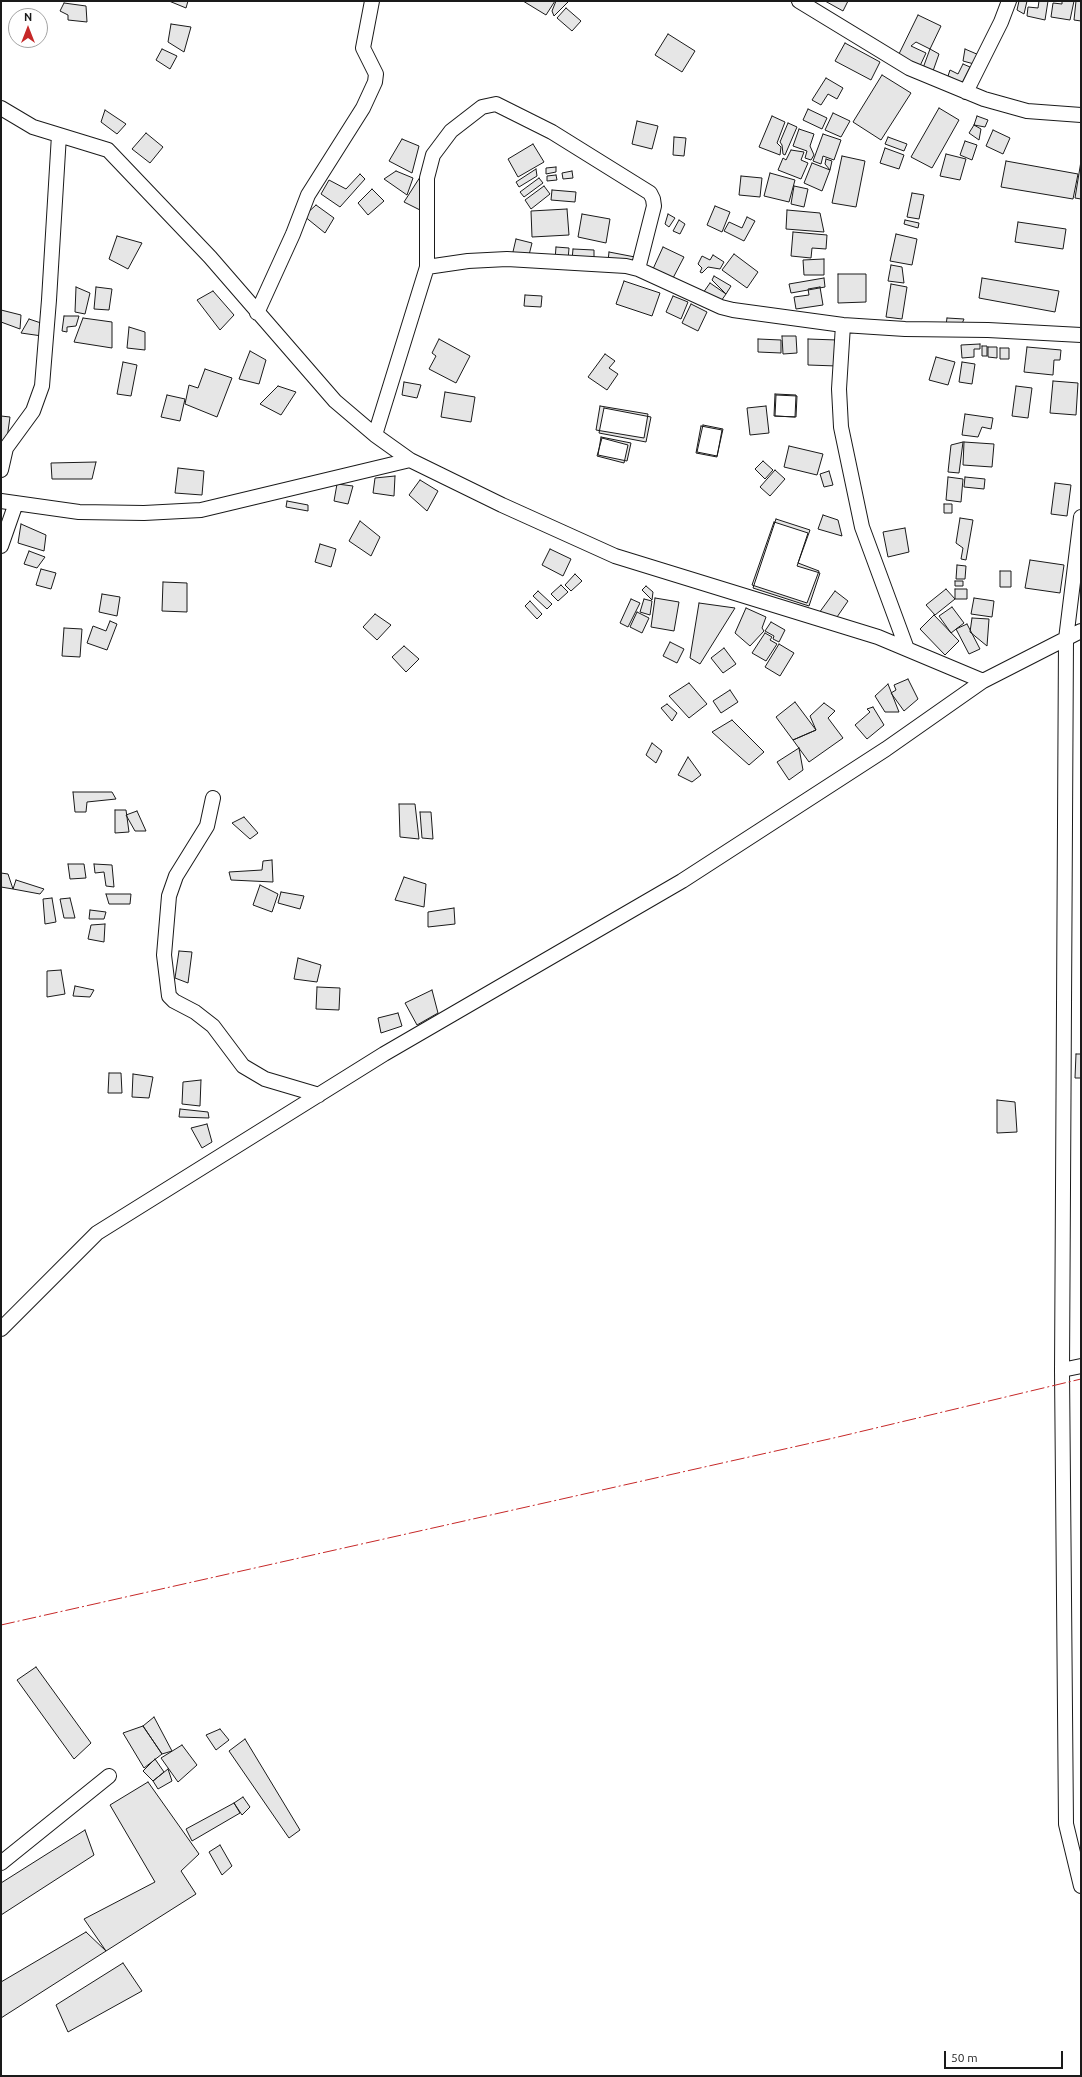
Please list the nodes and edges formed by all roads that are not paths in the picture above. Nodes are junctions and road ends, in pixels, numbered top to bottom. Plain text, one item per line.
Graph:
1 (372, 1) edge
2 (799, 1) edge
3 (1009, 1) edge
4 (966, 92) junction
5 (1, 108) edge
6 (1081, 115) edge
7 (59, 135) junction
8 (427, 266) junction
9 (638, 269) junction
10 (257, 313) junction
11 (843, 325) junction
12 (1081, 335) edge
13 (375, 435) junction
14 (410, 460) junction
15 (1, 470) edge
16 (1, 501) edge
17 (16, 503) junction
18 (1081, 516) edge
19 (1, 546) edge
20 (1081, 631) edge
21 (1066, 639) junction
22 (907, 649) junction
23 (983, 681) junction
24 (213, 798) dead end
25 (319, 1095) junction
26 (1, 1329) edge
27 (1081, 1366) edge
28 (1062, 1370) junction
29 (109, 1776) dead end
30 (1, 1863) edge
31 (1081, 1886) edge

1 - 10 street
2 - 4 street
3 - 4 street
4 - 6 street
5 - 7 street
7 - 10 street
7 - 15 street
8 - 9 street
8 - 9 street
8 - 13 street
9 - 11 street
10 - 13 street
11 - 12 street
11 - 22 street
13 - 14 street
14 - 17 street
14 - 22 street
16 - 17 street
17 - 19 street
18 - 21 street
20 - 21 street
21 - 23 street
21 - 28 street
22 - 23 street
23 - 25 street
24 - 25 street
25 - 26 street
27 - 28 street
28 - 31 street
29 - 30 street

